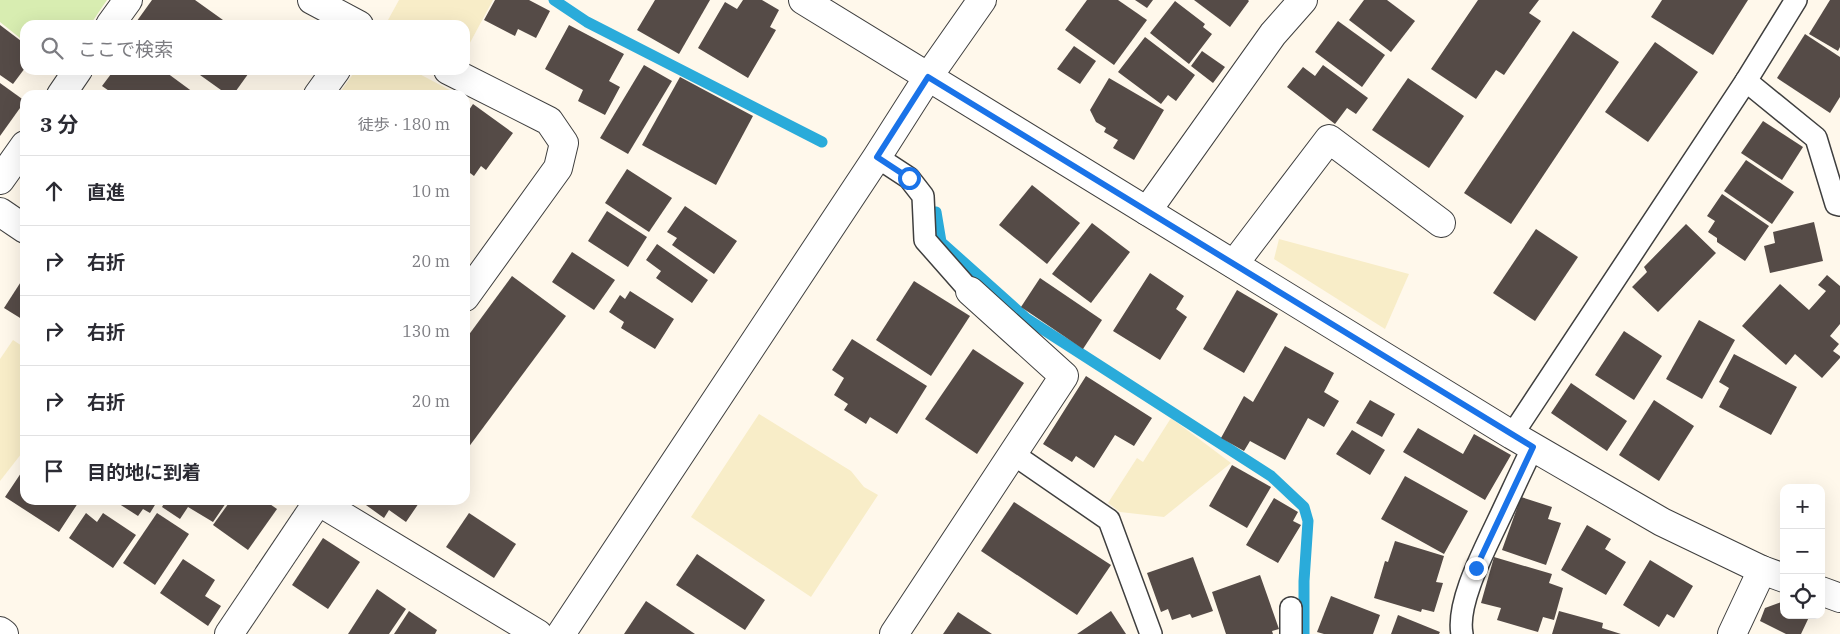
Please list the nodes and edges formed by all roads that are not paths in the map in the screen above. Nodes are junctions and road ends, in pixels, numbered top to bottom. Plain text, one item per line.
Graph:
1 (128, 0) edge
2 (312, 0) edge
3 (804, 0) edge
4 (982, 0) edge
5 (1303, 0) edge
6 (1796, 0) edge
7 (114, 20) edge
8 (350, 20) edge
9 (75, 75) edge
10 (332, 75) edge
11 (458, 75) edge
12 (928, 77) junction
13 (1746, 81) junction
14 (64, 90) edge
15 (322, 90) edge
16 (20, 152) edge
17 (877, 157) junction
18 (0, 180) edge
19 (1840, 204) edge
20 (1147, 210) junction
21 (0, 212) edge
22 (1441, 223) dead end
23 (20, 226) edge
24 (1234, 264) junction
25 (470, 290) edge
26 (970, 291) joint
27 (1522, 441) junction
28 (1013, 454) junction
29 (315, 505) edge
30 (326, 505) edge
31 (1773, 574) edge
32 (1825, 593) edge
33 (1840, 598) edge
34 (1291, 608) dead end
35 (0, 631) edge
36 (4, 634) edge
37 (229, 634) edge
38 (538, 634) edge
39 (561, 634) edge
40 (894, 634) edge
41 (1151, 634) edge
42 (1290, 634) edge
43 (1462, 634) edge
44 (1732, 634) edge

1 - 7 street
2 - 8 street
3 - 12 street
4 - 12 street
5 - 20 street
6 - 13 lane
9 - 14 street
10 - 15 street
11 - 25 street
12 - 17 street
12 - 20 street
13 - 19 lane
13 - 27 lane
16 - 18 street
17 - 26 lane
17 - 39 street
20 - 24 street
21 - 23 street
22 - 24 street
24 - 27 street
26 - 28 street
27 - 31 street
27 - 43 lane
28 - 40 street
28 - 41 lane
29 - 37 street
30 - 38 street
31 - 44 street
32 - 33 street
34 - 42 lane
35 - 36 street

